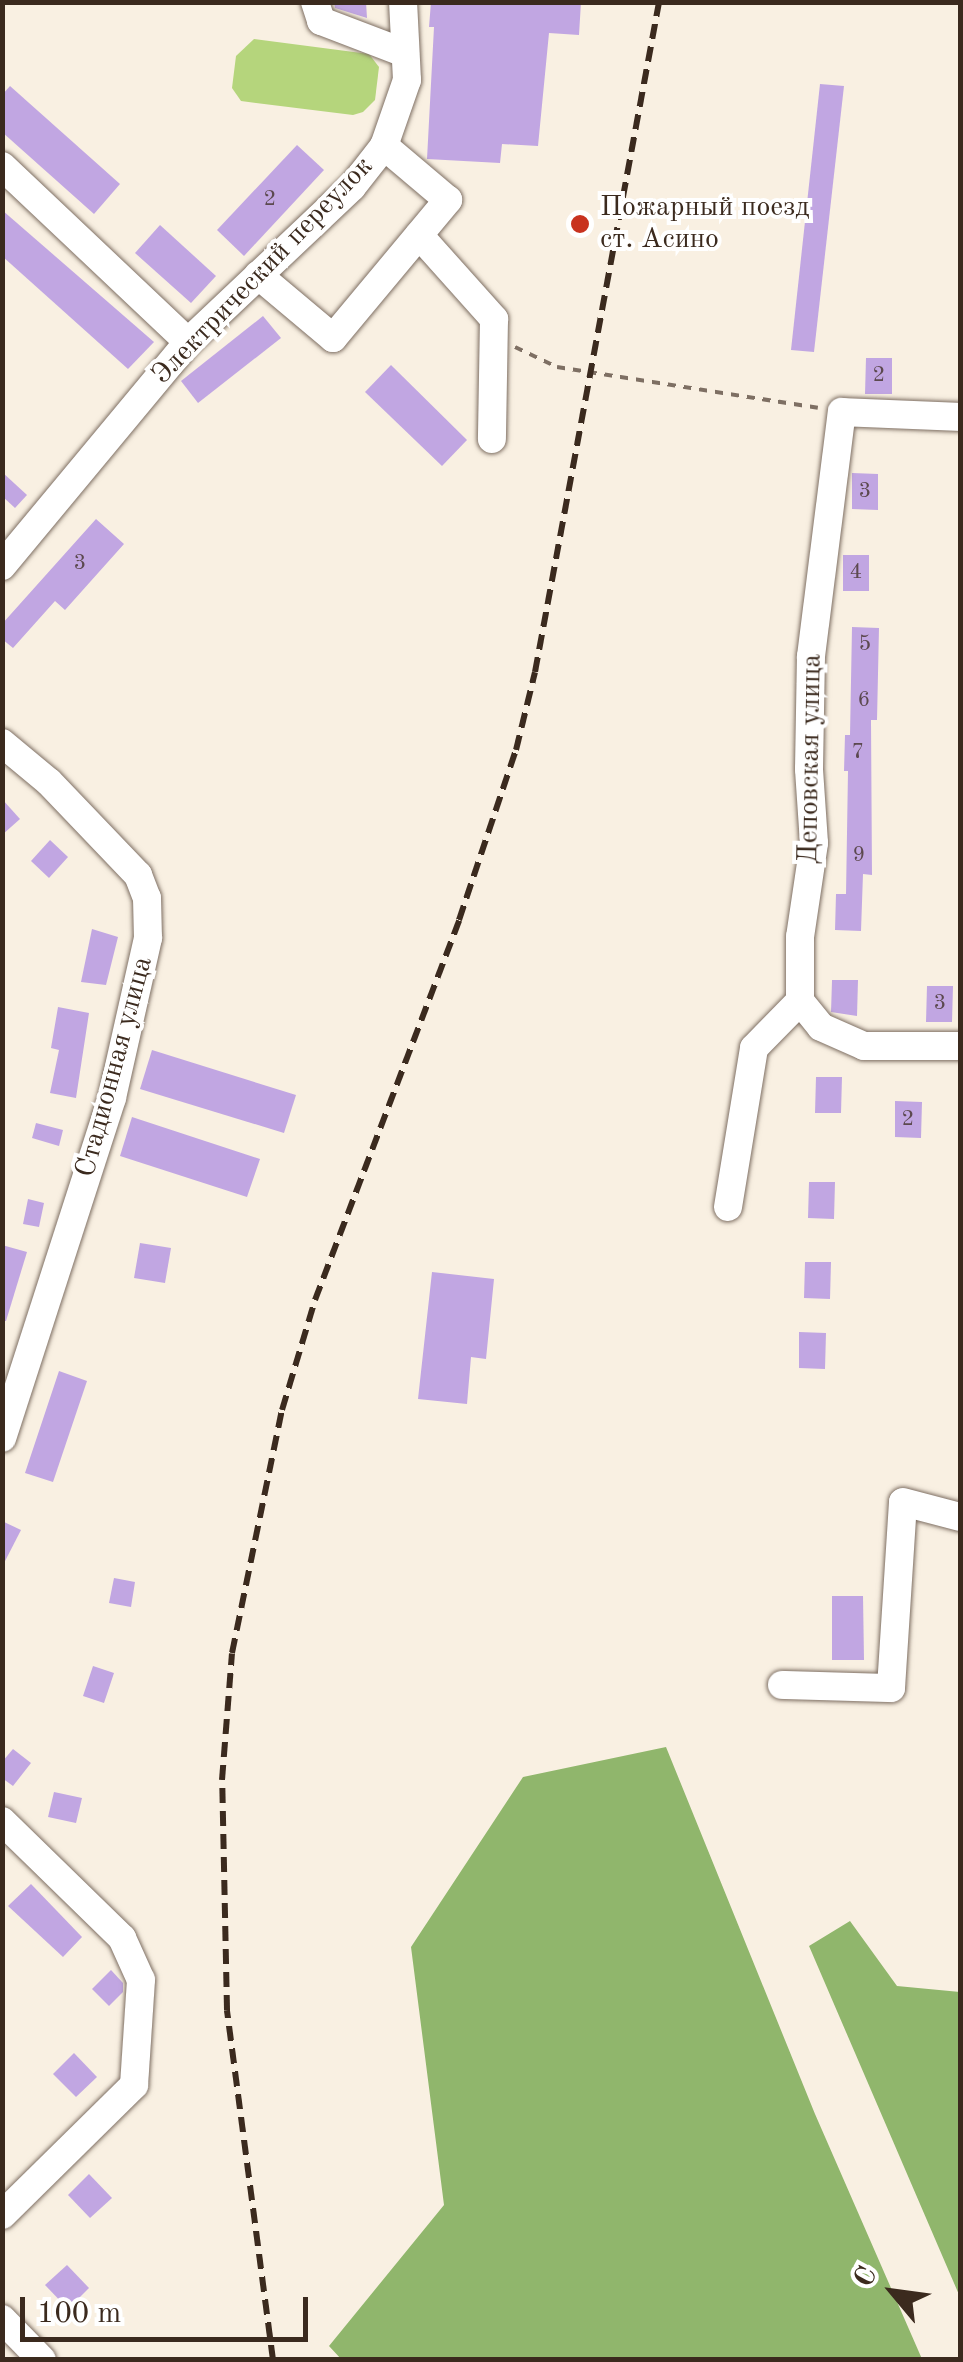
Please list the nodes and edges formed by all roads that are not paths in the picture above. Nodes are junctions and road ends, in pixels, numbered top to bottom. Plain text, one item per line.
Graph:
1 (315, 2) edge
2 (403, 2) edge
3 (405, 53) junction
4 (384, 146) junction
5 (2, 166) edge
6 (419, 235) junction
7 (258, 275) junction
8 (188, 342) junction
9 (960, 418) edge
10 (492, 438) dead end
11 (2, 566) edge
12 (2, 743) edge
13 (800, 1000) junction
14 (960, 1046) edge
15 (728, 1207) dead end
16 (2, 1438) edge
17 (960, 1517) edge
18 (782, 1686) dead end
19 (2, 1821) edge
20 (2, 2215) edge
21 (2, 2319) edge
22 (42, 2360) edge

1 - 3 street
2 - 3 street, Электрический переулок
3 - 4 street, Электрический переулок
4 - 6 street
4 - 7 street, Электрический переулок
5 - 8 street
6 - 7 street
6 - 10 street
7 - 8 street, Электрический переулок
8 - 11 street, Электрический переулок
9 - 13 street, Деповская улица
12 - 16 street, Стадионная улица
13 - 14 street
13 - 15 street
17 - 18 street
19 - 20 street
21 - 22 street

